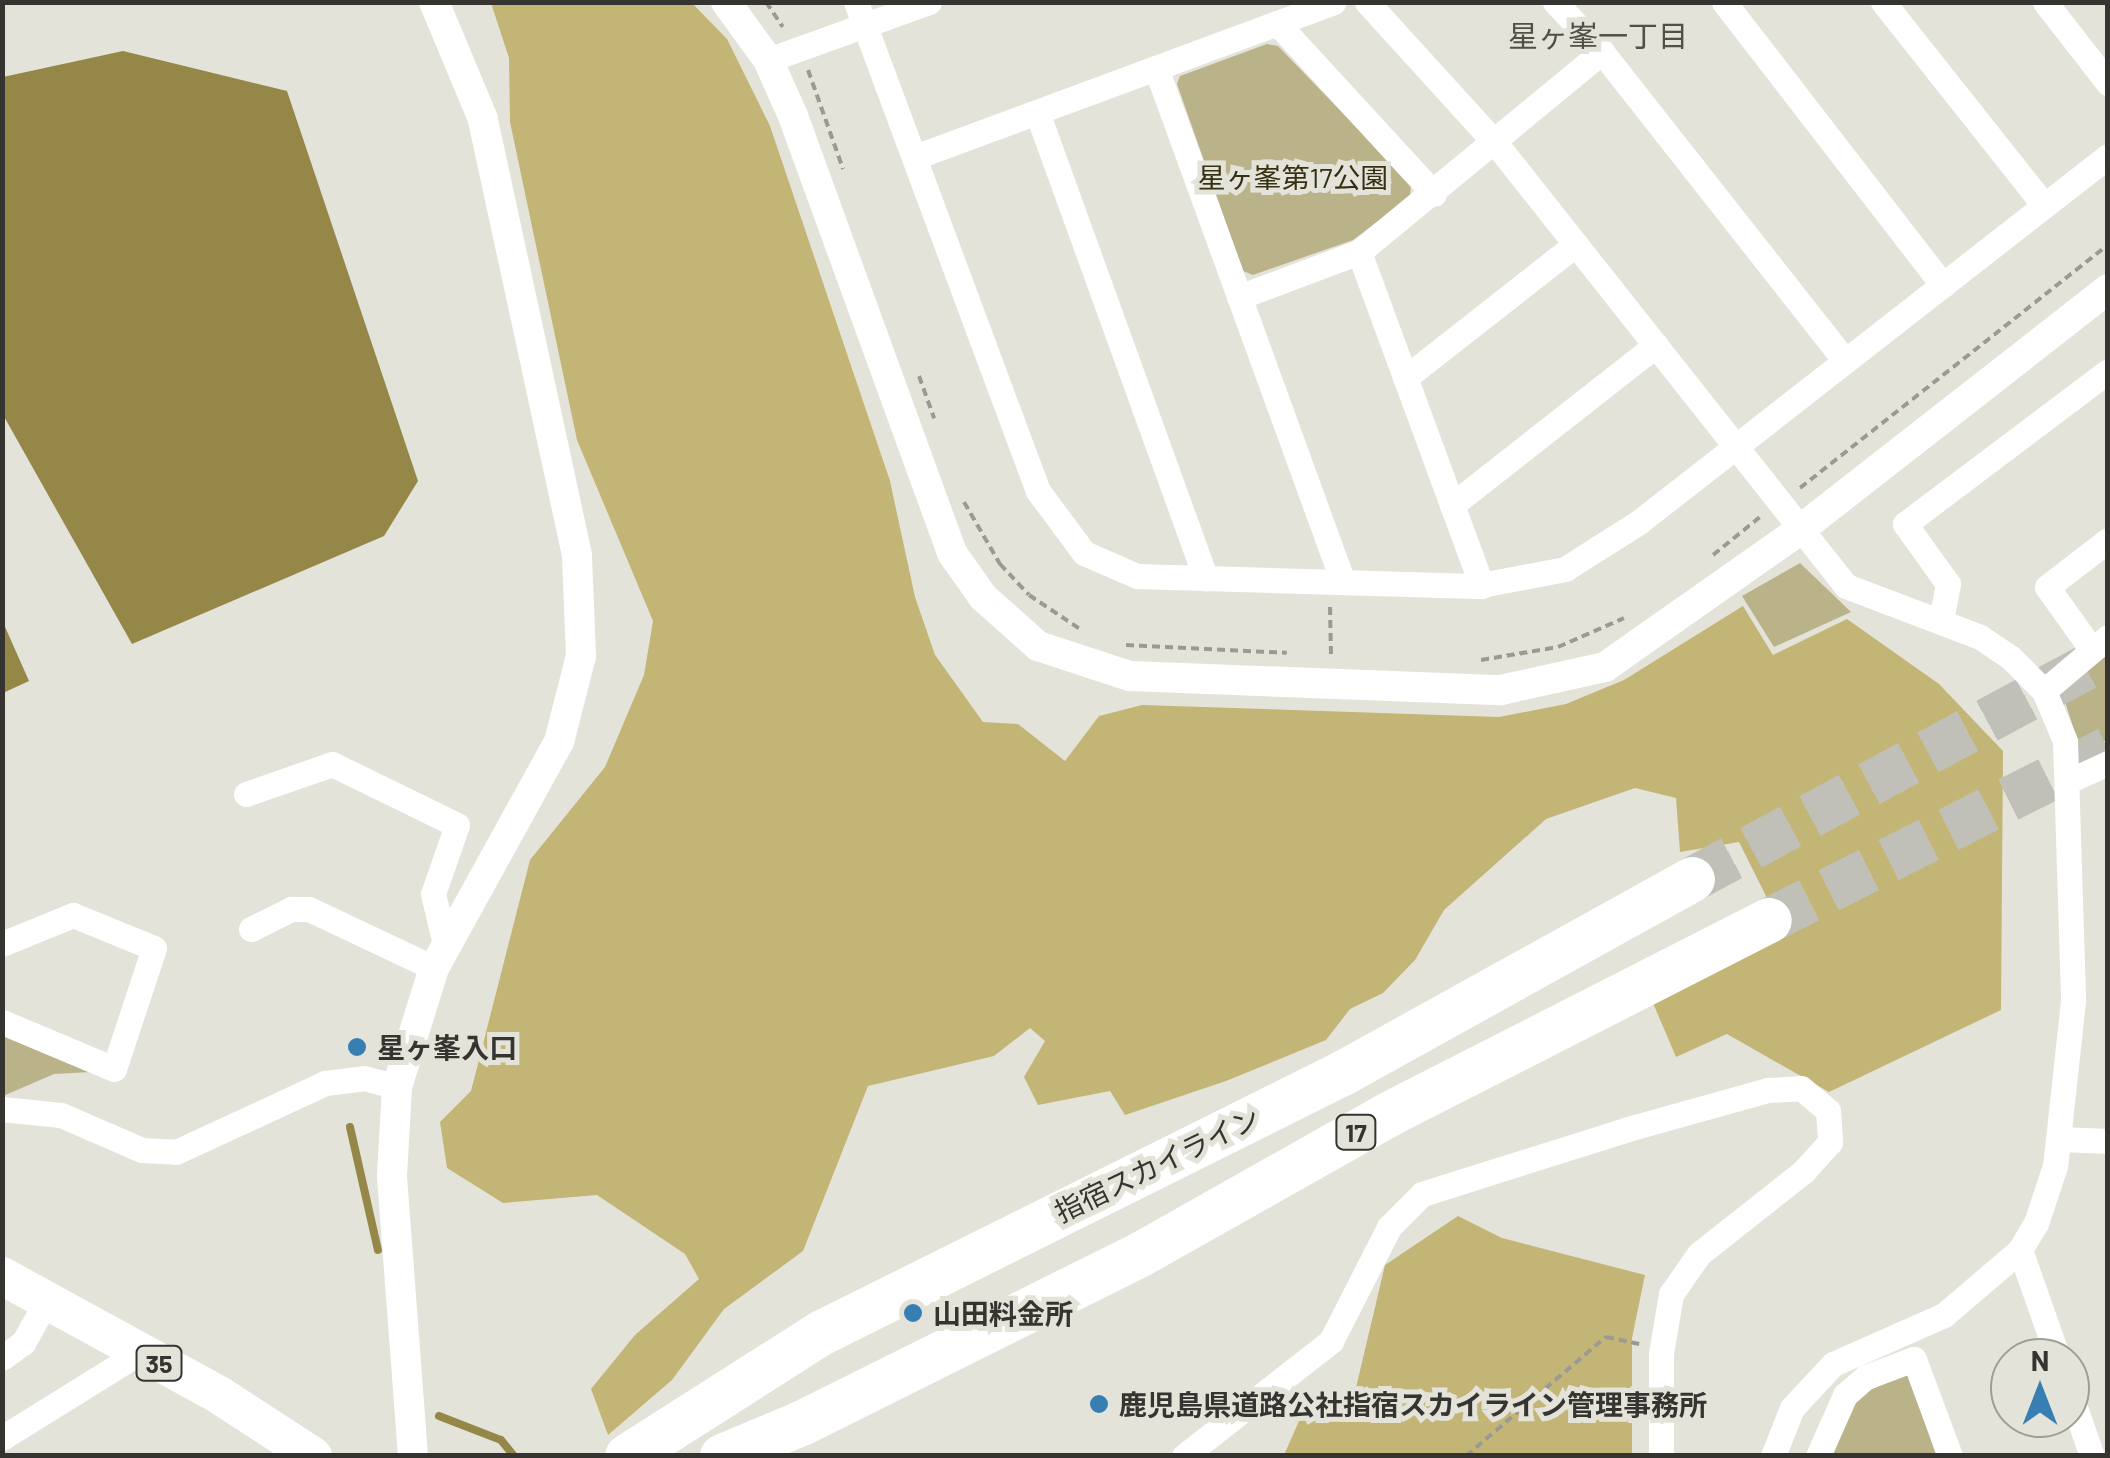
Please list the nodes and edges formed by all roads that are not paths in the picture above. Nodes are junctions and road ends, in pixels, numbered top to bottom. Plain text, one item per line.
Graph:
1 (434, 2) edge
2 (726, 2) edge
3 (929, 2) edge
4 (1333, 2) edge
5 (1367, 2) edge
6 (1556, 2) edge
7 (1724, 2) edge
8 (1883, 2) edge
9 (2045, 2) edge
10 (861, 14) edge
11 (1277, 23) junction
12 (1602, 52) junction
13 (782, 55) junction
14 (1156, 68) junction
15 (2108, 83) edge
16 (1037, 112) junction
17 (1497, 145) junction
18 (915, 156) junction
19 (2108, 156) edge
20 (1434, 194) junction
21 (2044, 205) junction
22 (1576, 244) junction
23 (1359, 252) junction
24 (1943, 285) junction
25 (2108, 289) edge
26 (1240, 297) junction
27 (1656, 345) junction
28 (1845, 362) junction
29 (2108, 371) edge
30 (1405, 378) junction
31 (1736, 446) junction
32 (1452, 505) junction
33 (1802, 529) junction
34 (2108, 540) edge
35 (1206, 578) junction
36 (1336, 582) junction
37 (1482, 586) junction
38 (1941, 620) junction
39 (2100, 644) edge
40 (2044, 690) junction
41 (2108, 763) edge
42 (2071, 780) junction
43 (246, 794) dead end
44 (1692, 879) tunnel mouth
45 (1769, 920) tunnel mouth
46 (251, 929) dead end
47 (2, 944) edge
48 (440, 958) junction
49 (2, 1022) edge
50 (397, 1087) junction
51 (2, 1108) edge
52 (2058, 1139) junction
53 (2108, 1141) edge
54 (2020, 1250) junction
55 (2, 1276) edge
56 (47, 1300) junction
57 (2051, 1338) edge
58 (140, 1352) junction
59 (2, 1358) edge
60 (2, 1438) edge
61 (643, 1447) edge
62 (312, 1456) edge
63 (413, 1456) edge
64 (722, 1456) edge
65 (1184, 1456) edge
66 (1661, 1456) edge
67 (1772, 1456) edge
68 (1818, 1456) edge
69 (1950, 1456) edge

1 - 48 street
2 - 13 street
3 - 10 street
4 - 11 street
5 - 17 street
6 - 12 street
7 - 24 street
8 - 21 street
9 - 15 street
10 - 13 street
10 - 18 street
11 - 14 street
11 - 20 street
12 - 17 street
12 - 28 street
13 - 33 street
14 - 16 street
14 - 26 street
16 - 18 street
16 - 35 street
17 - 20 street
17 - 22 street
18 - 35 street
19 - 21 street
20 - 23 street
21 - 24 street
22 - 27 street
22 - 30 street
23 - 26 street
23 - 30 street
24 - 28 street
25 - 33 street
26 - 36 street
27 - 31 street
27 - 32 street
28 - 31 street
29 - 38 street
30 - 32 street
31 - 33 street
31 - 37 street
32 - 37 street
33 - 38 street
34 - 39 street
35 - 36 street
36 - 37 street
38 - 40 street
39 - 40 street
40 - 42 street
41 - 42 street
42 - 52 street
43 - 48 street
44 - 61 highway, 指宿スカイライン / 17
45 - 64 highway, 17
46 - 48 street
47 - 49 street
48 - 50 street
50 - 51 street
50 - 63 street
52 - 53 street
52 - 54 street
54 - 57 street
54 - 67 street
55 - 56 main road, 35
56 - 58 main road, 35
56 - 59 street
58 - 60 street
58 - 62 main road, 35
65 - 66 street
68 - 69 street

